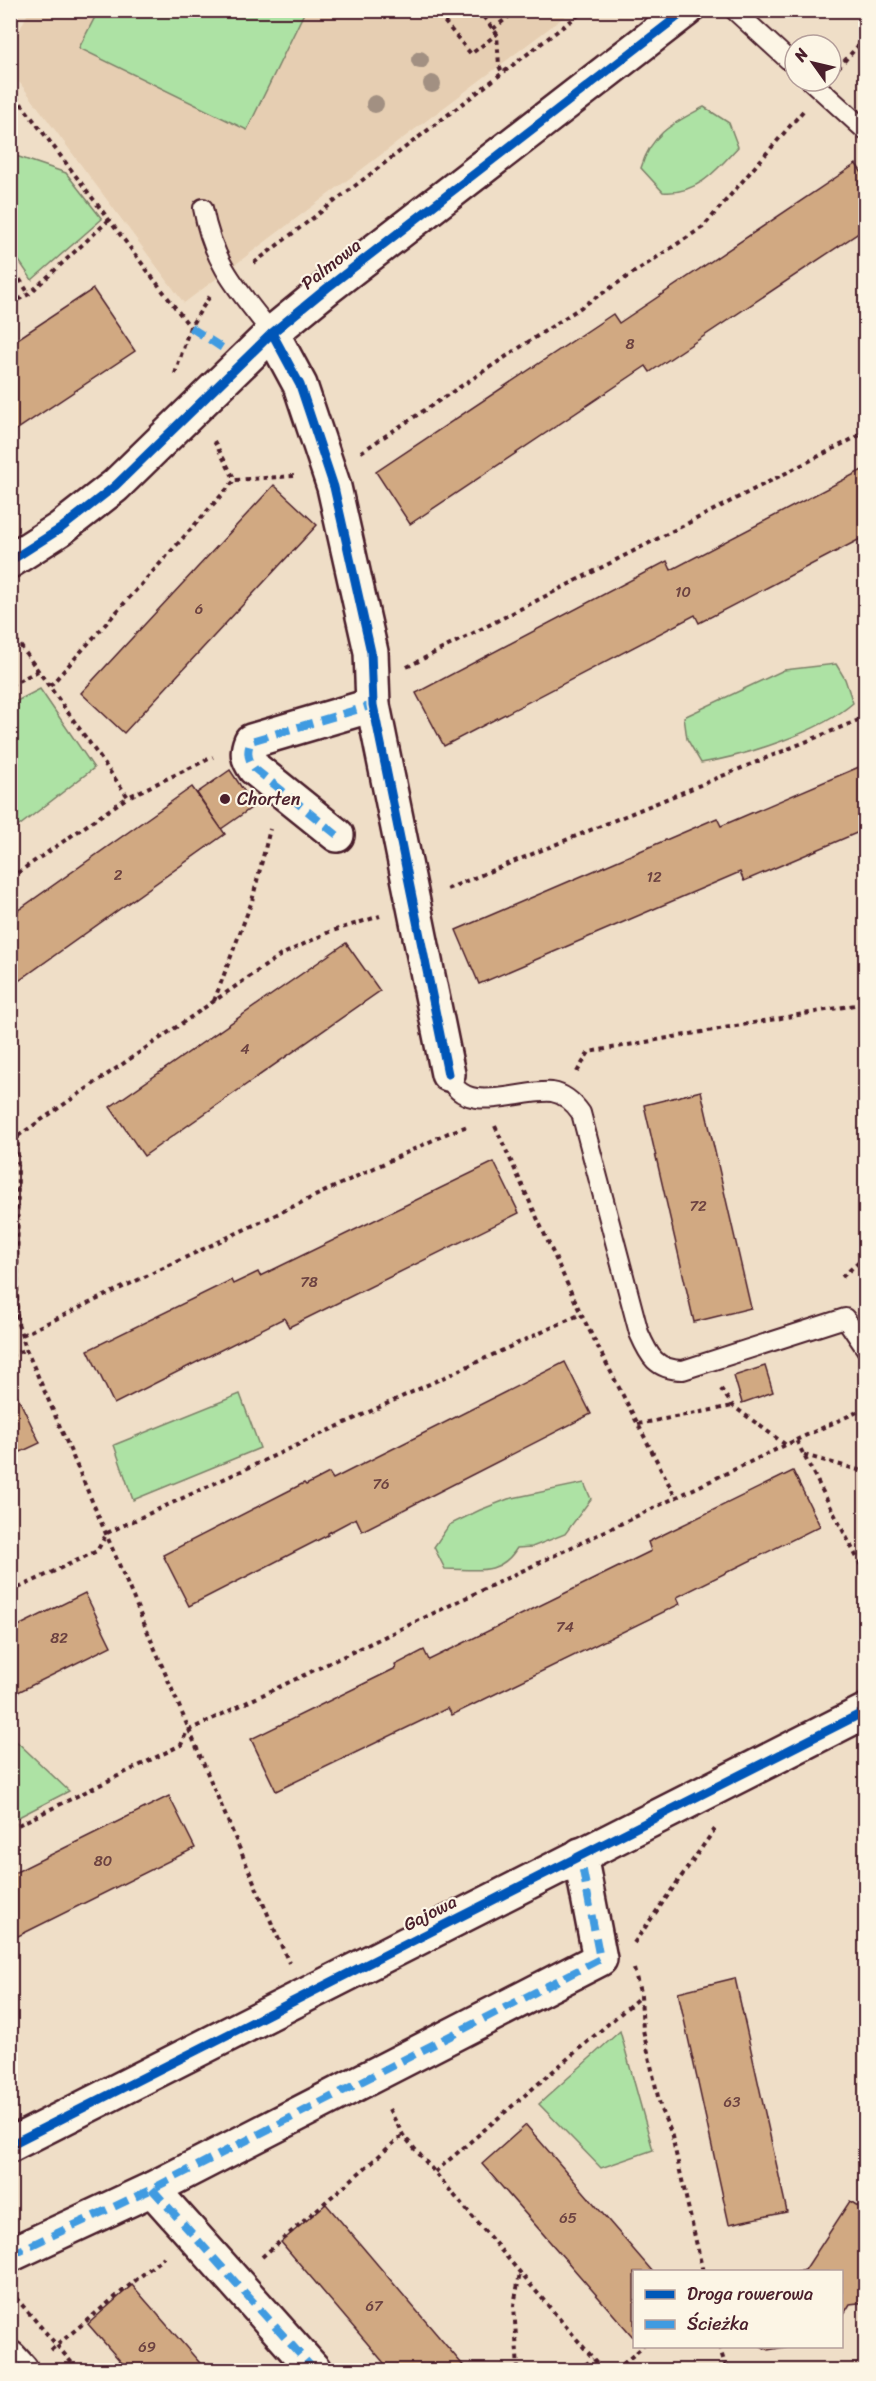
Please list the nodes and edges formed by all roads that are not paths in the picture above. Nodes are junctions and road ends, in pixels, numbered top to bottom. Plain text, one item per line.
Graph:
1 (686, 10) edge
2 (735, 10) edge
3 (783, 55) edge
4 (824, 93) edge
5 (864, 128) edge
6 (202, 208) dead end
7 (272, 333) junction
8 (10, 561) edge
9 (372, 695) junction
10 (337, 835) dead end
11 (448, 1074) joint
12 (866, 1349) edge
13 (866, 1711) edge
14 (580, 1855) junction
15 (10, 2145) edge
16 (152, 2189) junction
17 (10, 2255) edge
18 (10, 2358) edge
19 (21, 2370) edge
20 (314, 2370) edge

1 - 7 street, Palmowa
2 - 3 lane
4 - 5 lane
6 - 7 lane
7 - 8 street, Palmowa
7 - 9 street
9 - 10 street
9 - 11 street
11 - 12 lane
13 - 14 street, Gajowa
14 - 15 street, Gajowa
14 - 16 street
16 - 17 street
16 - 20 street
18 - 19 street

